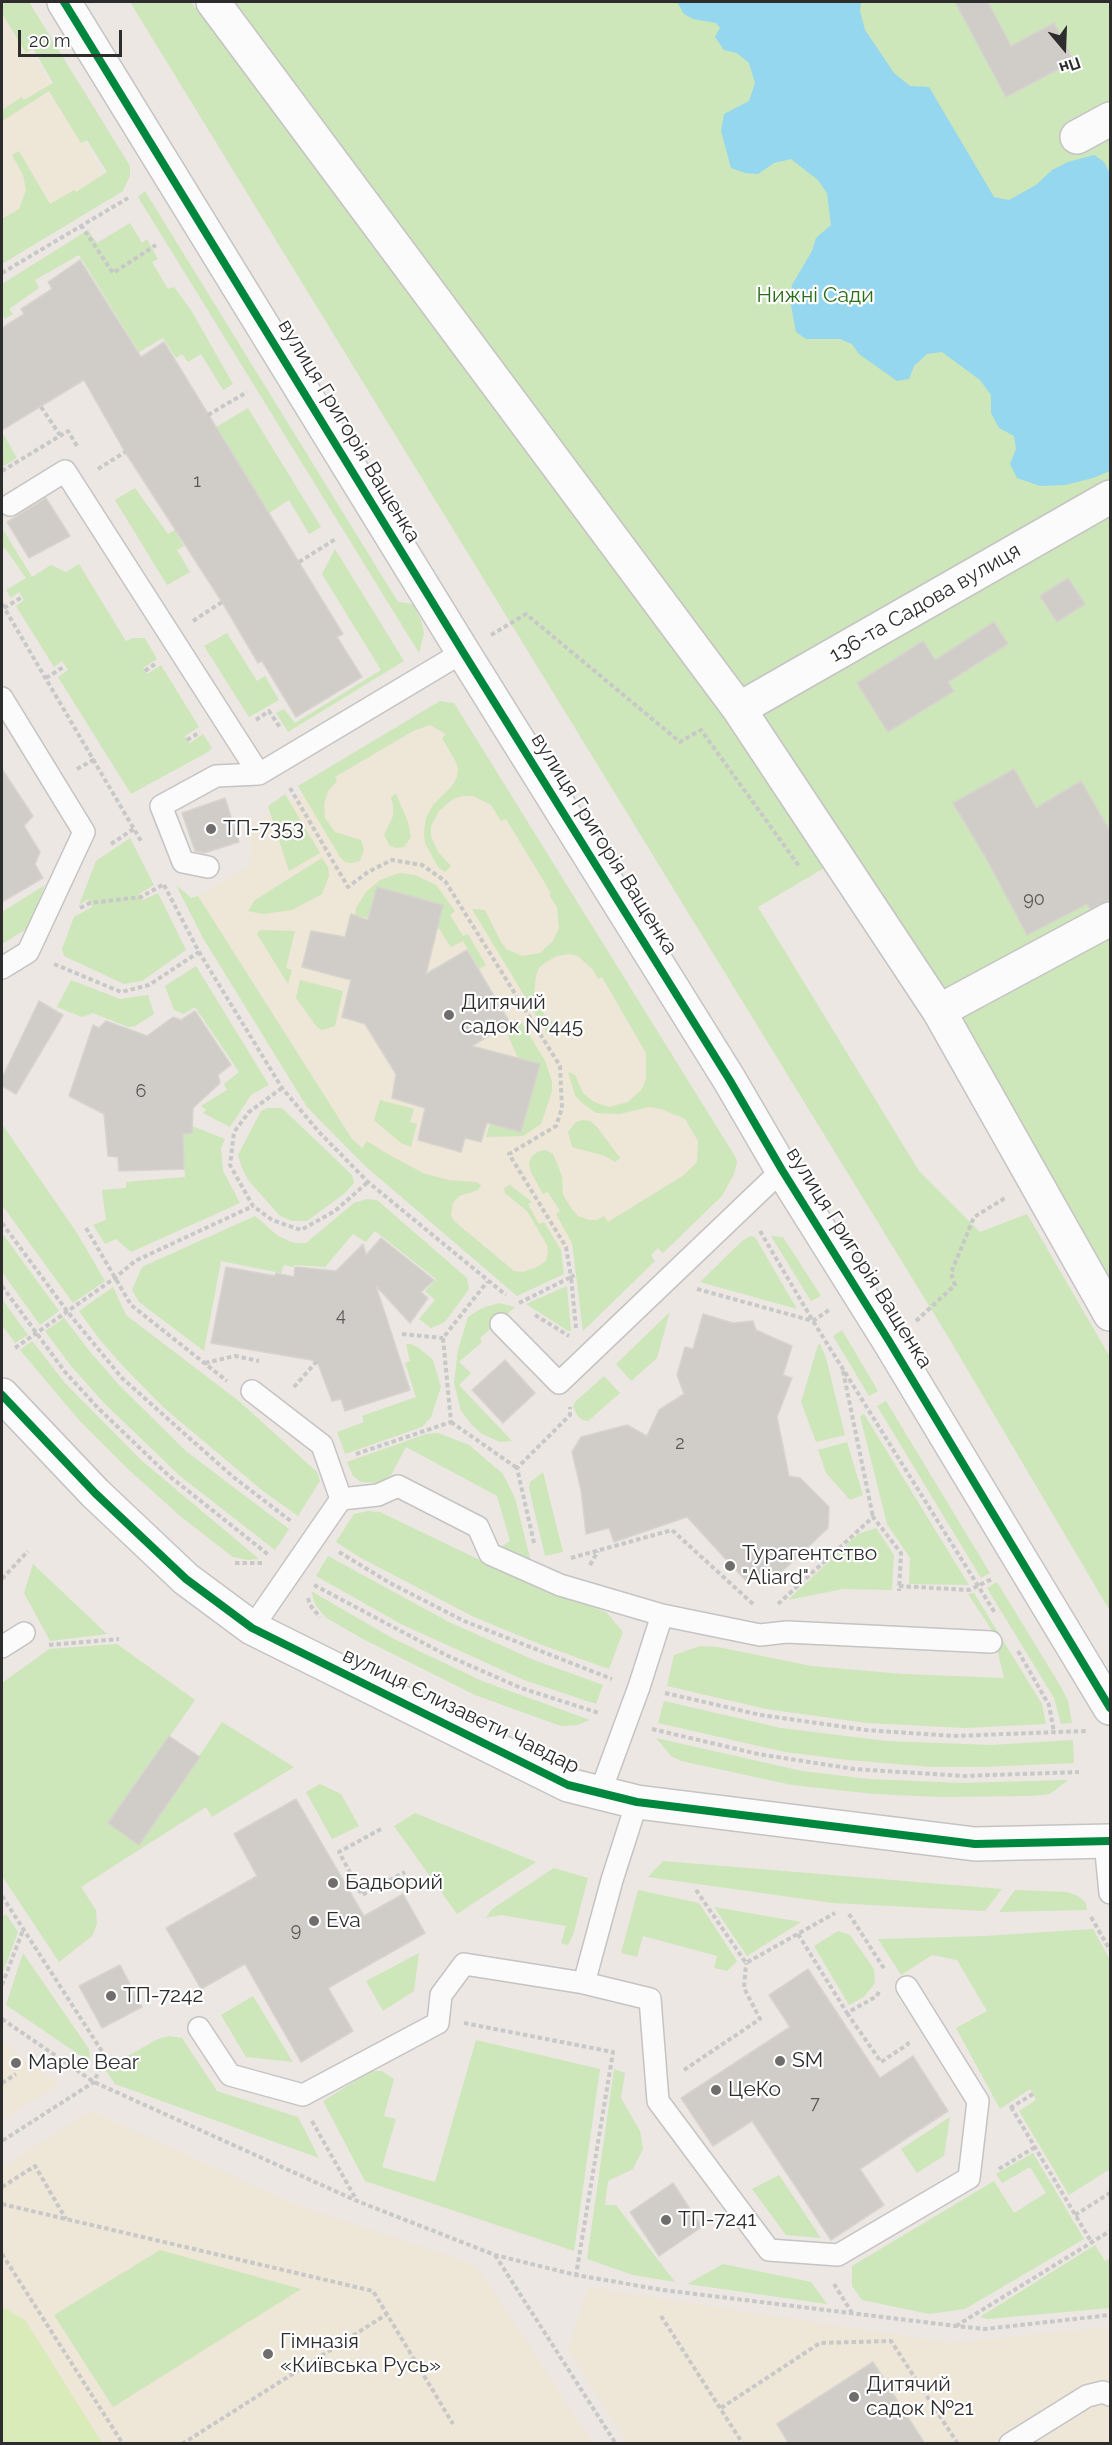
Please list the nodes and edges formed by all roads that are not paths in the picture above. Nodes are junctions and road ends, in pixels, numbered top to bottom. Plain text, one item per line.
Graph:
1 (64, 2) edge
2 (213, 2) edge
3 (1110, 119) edge
4 (1077, 137) dead end
5 (1110, 497) edge
6 (10, 505) dead end
7 (473, 646) junction
8 (2, 698) edge
9 (739, 710) junction
10 (259, 774) junction
11 (208, 867) dead end
12 (1110, 919) edge
13 (2, 968) edge
14 (939, 1011) junction
15 (782, 1170) junction
16 (1110, 1314) edge
17 (501, 1324) dead end
18 (252, 1391) dead end
19 (2, 1395) edge
20 (341, 1498) junction
21 (662, 1615) junction
22 (252, 1628) junction
23 (24, 1633) dead end
24 (991, 1642) dead end
25 (2, 1647) edge
26 (1110, 1708) edge
27 (600, 1793) junction
28 (637, 1802) junction
29 (1108, 1841) edge
30 (1110, 1893) edge
31 (584, 1983) junction
32 (907, 1987) dead end
33 (199, 2028) dead end
34 (1110, 2395) edge
35 (1010, 2444) edge

1 - 7 street, вулиця Григорія Ващенка
2 - 9 street
3 - 4 street
5 - 9 street, 136-та Садова вулиця
6 - 10 lane
7 - 10 lane
7 - 15 street, вулиця Григорія Ващенка
8 - 13 lane
9 - 14 street
10 - 11 lane
12 - 14 street
14 - 16 street
15 - 17 lane
15 - 26 street, вулиця Григорія Ващенка
18 - 20 lane
19 - 22 street, вулиця Єлизавети Чавдар
20 - 21 lane
20 - 22 lane
21 - 24 lane
21 - 27 lane
22 - 27 street, вулиця Єлизавети Чавдар
23 - 25 lane
27 - 28 street, вулиця Єлизавети Чавдар
28 - 29 street, вулиця Єлизавети Чавдар
28 - 31 lane
29 - 30 lane
31 - 32 lane
31 - 33 lane
34 - 35 lane

